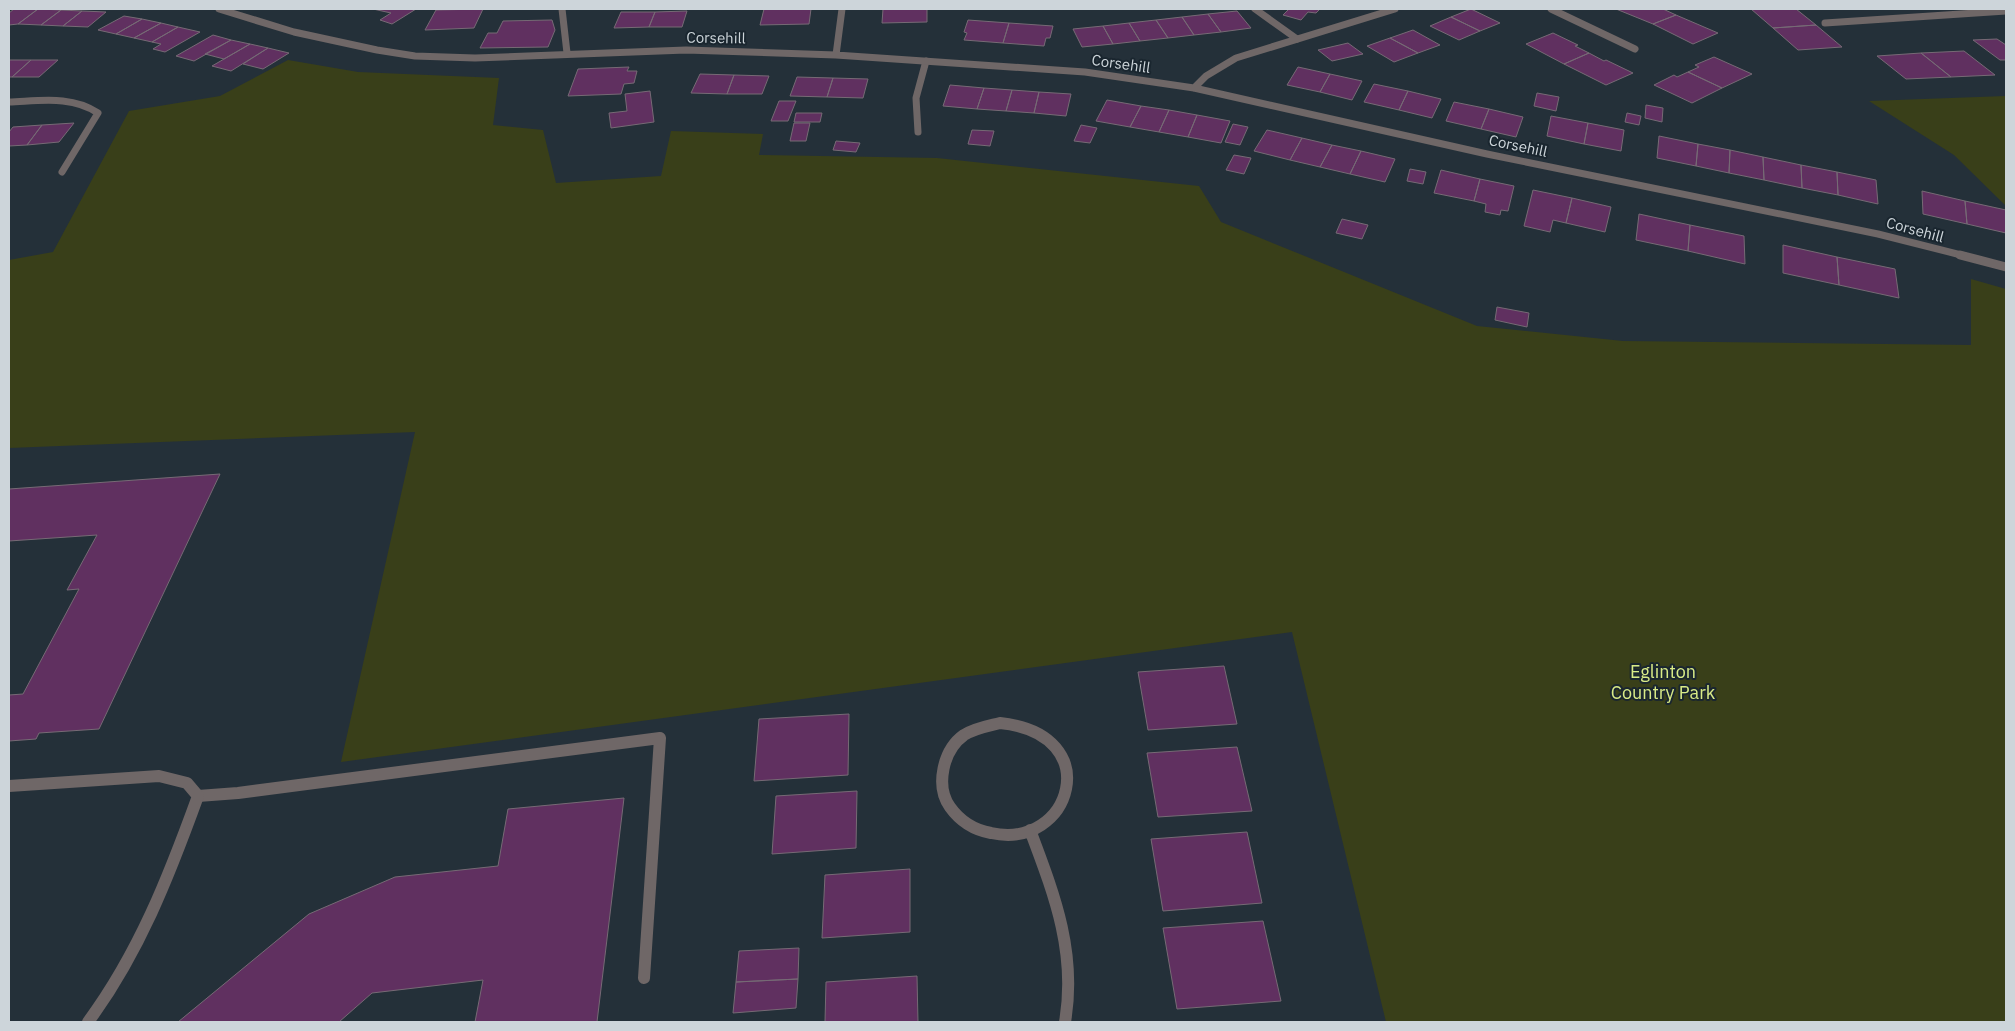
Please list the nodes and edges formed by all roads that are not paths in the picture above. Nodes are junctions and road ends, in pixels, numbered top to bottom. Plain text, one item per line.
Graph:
1 (219, 9) edge
2 (562, 9) edge
3 (842, 9) edge
4 (1255, 9) edge
5 (1395, 9) edge
6 (1551, 9) edge
7 (2006, 11) edge
8 (1825, 23) dead end
9 (1297, 39) junction
10 (1635, 49) dead end
11 (567, 53) junction
12 (836, 55) junction
13 (926, 61) junction
14 (1194, 88) junction
15 (9, 102) edge
16 (918, 132) dead end
17 (62, 172) dead end
18 (2006, 267) edge
19 (9, 786) edge
20 (198, 796) junction
21 (1030, 830) junction
22 (644, 978) dead end
23 (88, 1022) edge
24 (1065, 1022) edge

1 - 11 street, Corsehill
2 - 11 street
3 - 12 street
4 - 9 street
5 - 9 street
6 - 10 street
7 - 8 street
9 - 14 street
11 - 12 street, Corsehill
12 - 13 street, Corsehill
13 - 14 street, Corsehill
13 - 16 street
14 - 18 street, Corsehill
15 - 17 street
19 - 20 street
20 - 22 street
20 - 23 street
21 - 21 street
21 - 24 street

